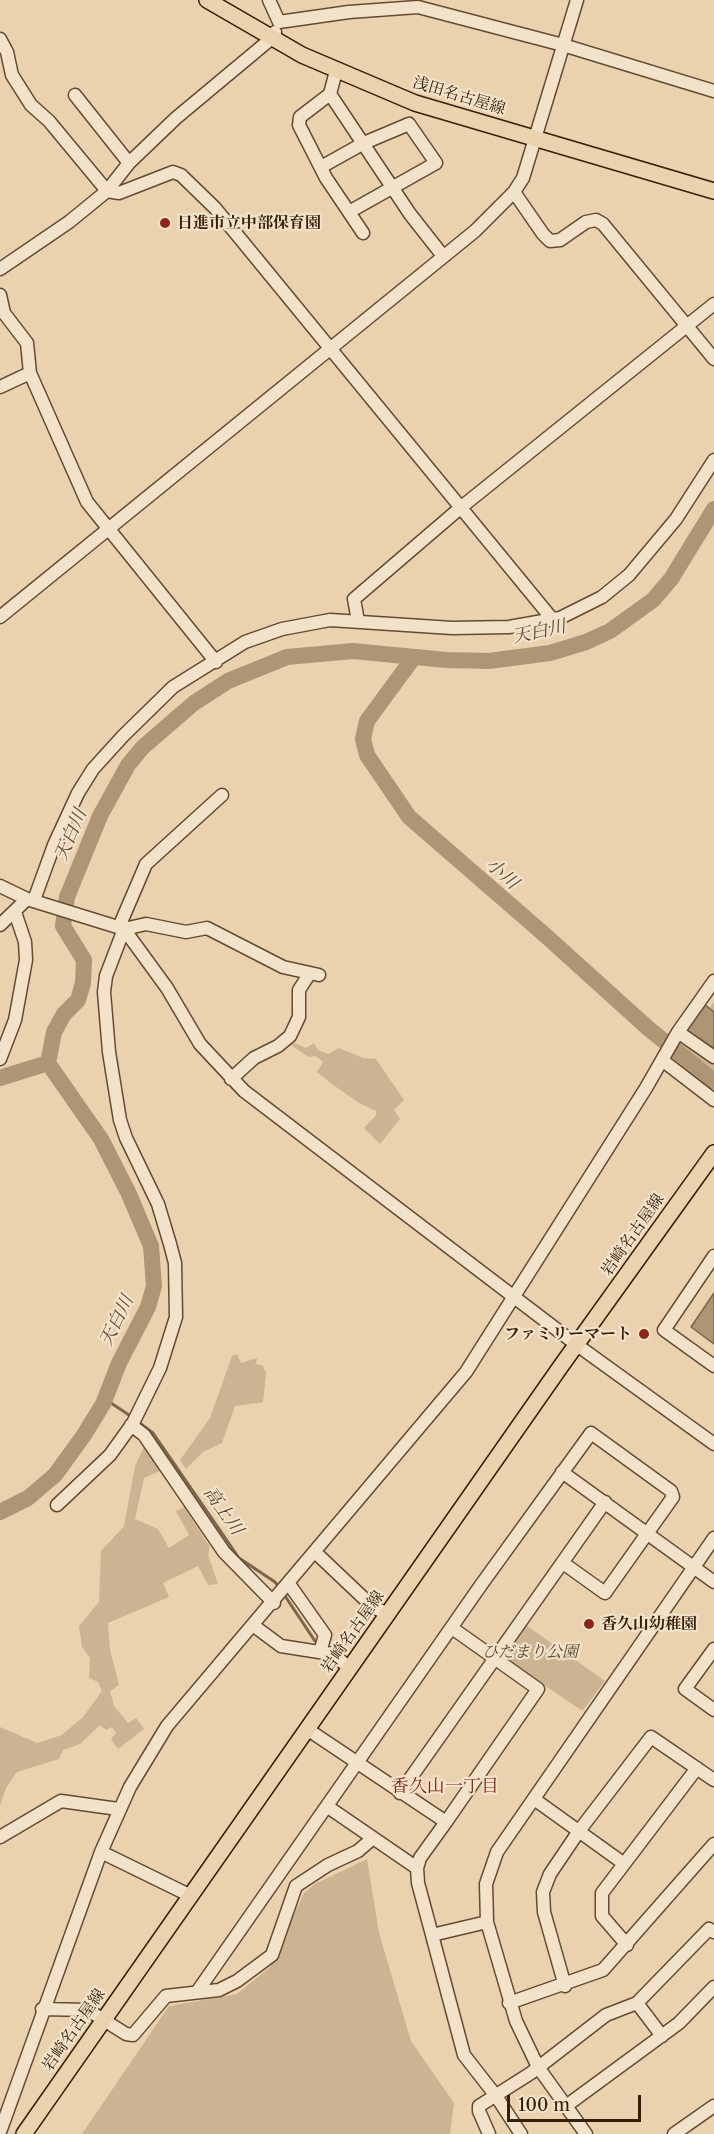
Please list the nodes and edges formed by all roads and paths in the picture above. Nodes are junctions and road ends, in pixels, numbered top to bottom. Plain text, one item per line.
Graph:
1 (207, 0) edge
2 (268, 0) edge
3 (361, 0) edge
4 (577, 0) edge
5 (349, 12) junction
6 (279, 22) junction
7 (272, 38) junction
8 (0, 39) edge
9 (563, 45) junction
10 (336, 71) junction
11 (714, 91) edge
12 (330, 94) junction
13 (75, 95) dead end
14 (536, 138) junction
15 (364, 143) junction
16 (129, 163) junction
17 (321, 167) junction
18 (392, 187) junction
19 (106, 191) junction
20 (714, 191) edge
21 (514, 192) junction
22 (349, 212) junction
23 (363, 234) dead end
24 (443, 256) junction
25 (0, 269) edge
26 (0, 295) edge
27 (714, 303) edge
28 (686, 326) junction
29 (330, 348) junction
30 (714, 359) edge
31 (30, 373) junction
32 (0, 387) edge
33 (714, 460) edge
34 (459, 509) junction
35 (110, 529) junction
36 (0, 617) edge
37 (553, 620) junction
38 (358, 621) junction
39 (216, 662) junction
40 (222, 795) dead end
41 (0, 886) edge
42 (31, 900) junction
43 (15, 912) junction
44 (0, 925) edge
45 (121, 928) junction
46 (714, 981) edge
47 (676, 1036) junction
48 (664, 1057) junction
49 (714, 1057) edge
50 (0, 1059) edge
51 (231, 1079) junction
52 (714, 1100) edge
53 (714, 1153) edge
54 (714, 1256) edge
55 (514, 1299) junction
56 (577, 1345) junction
57 (714, 1366) edge
58 (134, 1421) junction
59 (714, 1444) edge
60 (562, 1472) junction
61 (605, 1502) junction
62 (57, 1504) dead end
63 (647, 1533) junction
64 (714, 1538) edge
65 (316, 1552) junction
66 (564, 1563) junction
67 (694, 1567) junction
68 (714, 1582) edge
69 (282, 1593) junction
70 (388, 1614) junction
71 (254, 1626) junction
72 (452, 1628) junction
73 (714, 1649) edge
74 (320, 1652) junction
75 (495, 1658) junction
76 (350, 1668) junction
77 (714, 1710) edge
78 (307, 1729) junction
79 (356, 1763) junction
80 (697, 1768) junction
81 (714, 1780) edge
82 (400, 1793) junction
83 (534, 1799) junction
84 (328, 1807) junction
85 (118, 1809) junction
86 (446, 1822) junction
87 (579, 1831) junction
88 (0, 1837) edge
89 (373, 1838) junction
90 (714, 1844) edge
91 (101, 1852) junction
92 (623, 1863) junction
93 (417, 1868) junction
94 (191, 1896) junction
95 (487, 1922) junction
96 (714, 1932) edge
97 (432, 1935) junction
98 (627, 1946) junction
99 (565, 1986) junction
100 (714, 1987) edge
101 (197, 1992) junction
102 (510, 2003) junction
103 (637, 2003) junction
104 (42, 2009) junction
105 (104, 2019) junction
106 (662, 2036) junction
107 (538, 2067) junction
108 (496, 2096) junction
109 (566, 2106) junction
110 (714, 2106) edge
111 (0, 2132) edge
112 (24, 2134) edge
113 (489, 2134) edge
114 (521, 2134) edge
115 (586, 2134) edge
116 (674, 2134) edge

1 - 7 main road, 浅田名古屋線
2 - 6 street
3 - 5 street
4 - 9 street
5 - 6 street
5 - 9 street
6 - 7 street
7 - 10 main road, 浅田名古屋線
7 - 16 street
8 - 19 street
9 - 11 street
9 - 14 street
10 - 12 street
10 - 14 main road, 浅田名古屋線
12 - 15 street
12 - 17 street
13 - 16 street
14 - 20 main road, 浅田名古屋線
14 - 21 street
15 - 17 street
15 - 18 street
15 - 18 street
16 - 19 street
17 - 22 street
18 - 22 street
18 - 24 street
19 - 25 street
19 - 29 street
21 - 24 street
21 - 28 street
22 - 23 street
24 - 29 street
26 - 31 street
27 - 28 street
28 - 30 street
28 - 34 street
29 - 34 street
29 - 35 street
31 - 32 street
31 - 35 street
33 - 37 street
34 - 37 street
34 - 38 street
35 - 36 street
35 - 39 street
37 - 38 street
38 - 39 street
39 - 42 street
40 - 45 street
41 - 42 street
42 - 43 street
42 - 45 street
43 - 44 street
43 - 50 street
45 - 51 street
45 - 51 street
45 - 58 street
46 - 47 street
47 - 48 street
47 - 49 street
48 - 52 street
48 - 55 street
51 - 55 street
53 - 56 main road, 岩崎名古屋線
54 - 57 street
55 - 56 street
55 - 65 street
56 - 59 street
56 - 70 main road, 岩崎名古屋線
58 - 62 street
58 - 69 street
60 - 61 street
60 - 63 street
60 - 72 street
61 - 63 street
61 - 66 street
63 - 66 street
63 - 67 street
64 - 67 street
65 - 69 street
65 - 70 street
66 - 75 street
67 - 68 street
67 - 83 street
69 - 71 street
69 - 74 street
70 - 76 main road, 岩崎名古屋線
71 - 74 street
71 - 85 street
72 - 75 street
72 - 79 street
73 - 77 street
74 - 76 street
75 - 82 street
75 - 86 street
76 - 78 main road, 岩崎名古屋線
78 - 79 street
78 - 94 main road, 岩崎名古屋線
79 - 82 street
79 - 84 street
80 - 81 street
80 - 87 street
80 - 92 street
82 - 86 street
83 - 87 street
83 - 95 street
84 - 89 street
84 - 101 street
85 - 88 street
85 - 91 street
86 - 93 street
87 - 92 street
87 - 99 street
89 - 93 street
89 - 101 street
90 - 98 street
91 - 94 street
91 - 104 street
92 - 98 street
93 - 97 street
94 - 105 main road, 岩崎名古屋線
95 - 97 street
95 - 102 street
96 - 103 street
97 - 108 street
98 - 99 street
99 - 102 street
100 - 106 street
101 - 105 street
102 - 107 street
103 - 106 street
103 - 107 street
104 - 105 street
104 - 111 street
105 - 112 main road, 岩崎名古屋線
106 - 109 street
107 - 108 street
107 - 109 street
108 - 113 street
108 - 114 street
109 - 115 street
110 - 116 street

